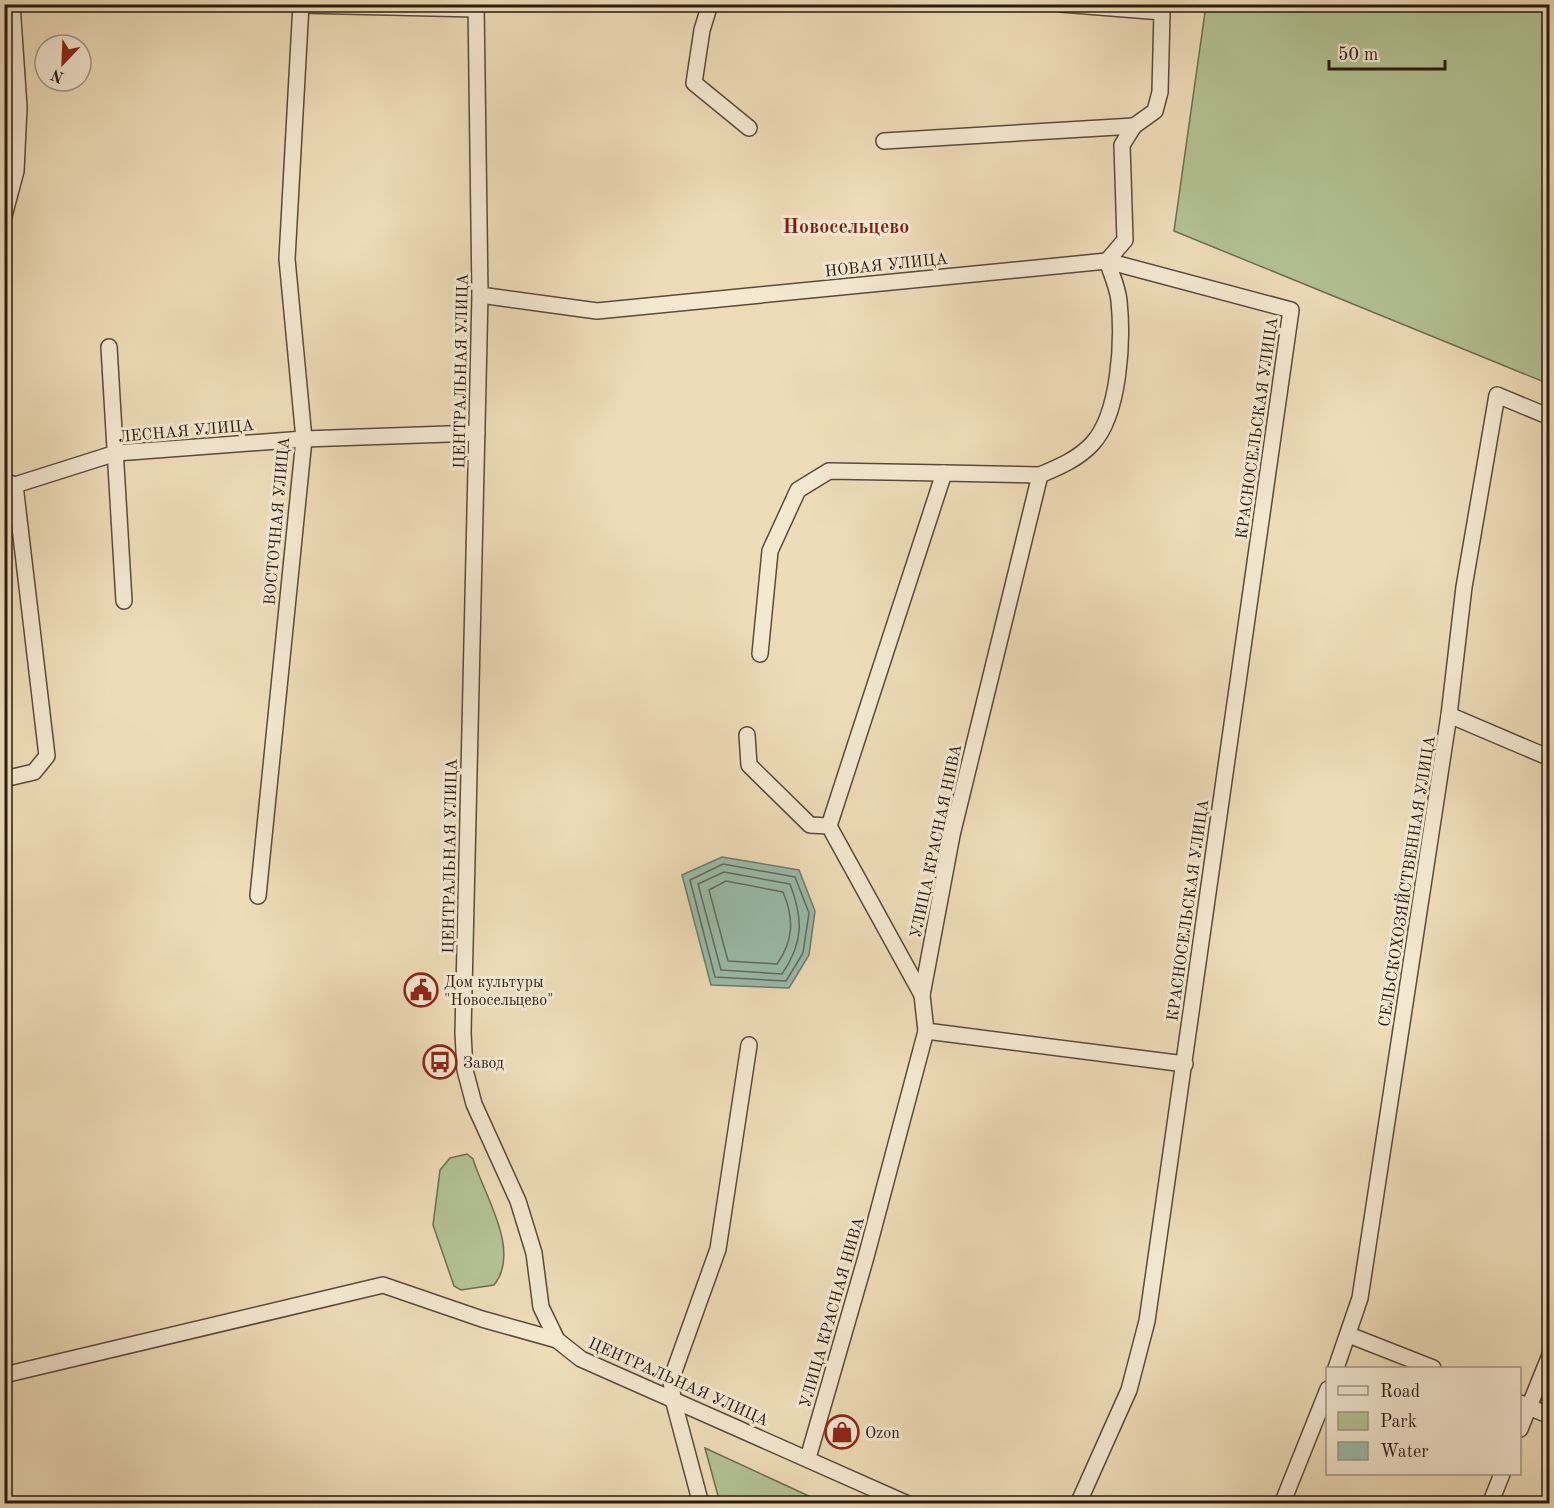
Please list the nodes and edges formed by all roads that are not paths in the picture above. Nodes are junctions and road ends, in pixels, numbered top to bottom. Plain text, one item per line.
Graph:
1 (12, 4) edge
2 (710, 4) edge
3 (1061, 4) edge
4 (301, 5) edge
5 (476, 7) edge
6 (1163, 8) edge
7 (1134, 126) junction
8 (749, 128) dead end
9 (884, 141) dead end
10 (4, 216) edge
11 (1107, 261) junction
12 (480, 295) junction
13 (1291, 309) joint
14 (109, 347) dead end
15 (1550, 417) edge
16 (477, 433) junction
17 (304, 439) junction
18 (116, 453) junction
19 (944, 473) junction
20 (1040, 475) junction
21 (10, 483) edge
22 (124, 601) dead end
23 (760, 654) dead end
24 (1449, 715) junction
25 (747, 735) dead end
26 (1550, 759) edge
27 (4, 779) edge
28 (828, 826) junction
29 (258, 896) dead end
30 (922, 995) junction
31 (926, 1031) junction
32 (749, 1045) dead end
33 (1185, 1064) junction
34 (1349, 1335) junction
35 (557, 1340) junction
36 (1550, 1355) edge
37 (1336, 1367) edge
38 (1430, 1367) edge
39 (4, 1375) edge
40 (1326, 1394) edge
41 (673, 1399) junction
42 (1524, 1405) edge
43 (1550, 1416) edge
44 (1521, 1424) edge
45 (808, 1458) junction
46 (1501, 1475) edge
47 (701, 1503) edge
48 (908, 1503) edge
49 (1078, 1503) edge
50 (1282, 1503) edge
51 (1490, 1503) edge

1 - 10 street
2 - 8 street
3 - 6 street
4 - 5 street
4 - 17 street, ВОСТОЧНАЯ УЛИЦА
5 - 12 street, ЦЕНТРАЛЬНАЯ УЛИЦА
6 - 7 street
7 - 9 street
7 - 11 street
11 - 12 street, НОВАЯ УЛИЦА
11 - 13 street, НОВАЯ УЛИЦА
11 - 20 street
12 - 16 street, ЦЕНТРАЛЬНАЯ УЛИЦА
13 - 33 street, КРАСНОСЕЛЬСКАЯ УЛИЦА
14 - 18 street
15 - 24 street, СЕЛЬСКОХОЗЯЙСТВЕННАЯ УЛИЦА
16 - 17 street, ЛЕСНАЯ УЛИЦА
16 - 35 street, ЦЕНТРАЛЬНАЯ УЛИЦА
17 - 18 street, ЛЕСНАЯ УЛИЦА
17 - 29 street, ВОСТОЧНАЯ УЛИЦА
18 - 21 street, ЛЕСНАЯ УЛИЦА
18 - 22 street
19 - 20 street
19 - 23 street
19 - 28 street
20 - 30 street, УЛИЦА КРАСНАЯ НИВА
21 - 27 street
24 - 26 street
24 - 34 street, СЕЛЬСКОХОЗЯЙСТВЕННАЯ УЛИЦА
25 - 28 street
28 - 30 street
30 - 31 street, УЛИЦА КРАСНАЯ НИВА
31 - 33 street
31 - 45 street, УЛИЦА КРАСНАЯ НИВА
32 - 41 street
33 - 49 street, КРАСНОСЕЛЬСКАЯ УЛИЦА
34 - 37 street, СЕЛЬСКОХОЗЯЙСТВЕННАЯ УЛИЦА
34 - 38 street
35 - 39 street
35 - 41 street, ЦЕНТРАЛЬНАЯ УЛИЦА
36 - 42 street
40 - 50 street
41 - 45 street, ЦЕНТРАЛЬНАЯ УЛИЦА
41 - 47 street
42 - 43 street
42 - 44 street
45 - 48 street, ЦЕНТРАЛЬНАЯ УЛИЦА
46 - 51 street

